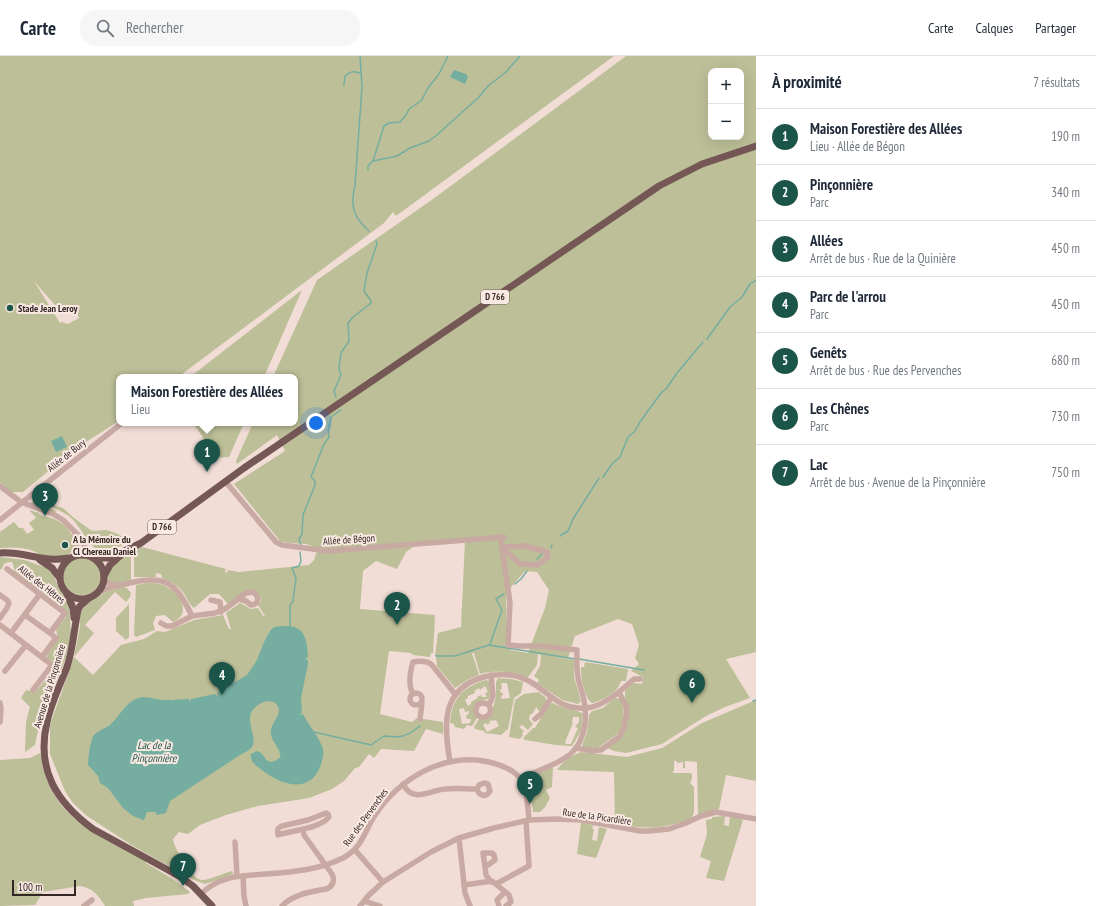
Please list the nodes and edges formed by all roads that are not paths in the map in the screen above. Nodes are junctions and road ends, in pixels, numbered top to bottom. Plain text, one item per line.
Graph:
1 (756, 146) edge
2 (118, 426) edge
3 (225, 481) junction
4 (0, 486) edge
5 (21, 502) junction
6 (0, 520) edge
7 (72, 529) junction
8 (502, 547) junction
9 (126, 551) junction
10 (0, 553) edge
11 (31, 556) junction
12 (72, 557) junction
13 (92, 557) junction
14 (7, 569) dead end
15 (59, 577) junction
16 (104, 578) junction
17 (124, 585) junction
18 (67, 593) junction
19 (96, 593) junction
20 (40, 594) junction
21 (0, 595) edge
22 (89, 598) junction
23 (239, 599) dead end
24 (211, 600) dead end
25 (220, 612) junction
26 (25, 614) junction
27 (192, 616) junction
28 (0, 618) edge
29 (161, 623) dead end
30 (0, 625) edge
31 (74, 628) junction
32 (11, 633) junction
33 (50, 633) junction
34 (26, 645) junction
35 (42, 657) junction
36 (5, 671) dead end
37 (491, 675) junction
38 (640, 679) dead end
39 (33, 690) dead end
40 (619, 692) junction
41 (413, 694) junction
42 (455, 694) junction
43 (551, 698) junction
44 (0, 703) edge
45 (422, 703) junction
46 (489, 705) dead end
47 (586, 708) junction
48 (420, 719) dead end
49 (535, 719) dead end
50 (0, 722) edge
51 (576, 748) junction
52 (450, 762) junction
53 (521, 779) junction
54 (403, 784) junction
55 (477, 789) dead end
56 (756, 819) edge
57 (528, 821) junction
58 (298, 822) junction
59 (301, 831) junction
60 (459, 838) junction
61 (235, 842) dead end
62 (355, 850) junction
63 (325, 865) junction
64 (485, 867) dead end
65 (240, 876) junction
66 (383, 882) junction
67 (493, 883) junction
68 (464, 885) junction
69 (505, 892) junction
70 (201, 894) junction
71 (92, 900) dead end
72 (364, 900) junction
73 (84, 906) edge
74 (212, 906) edge
75 (246, 906) edge
76 (282, 906) edge
77 (360, 906) edge
78 (380, 906) edge
79 (470, 906) edge
80 (499, 906) edge
81 (506, 906) edge

1 - 3 main road, D 766
2 - 5 street, Allée de Bury
3 - 8 street, Allée de Bégon
3 - 9 main road, D 766
4 - 5 street
5 - 6 street, Allée de Bury
5 - 7 street
7 - 12 street
7 - 13 street
8 - 8 street
8 - 47 street
9 - 13 main road, D 766
9 - 16 main road, D 766
10 - 11 main road, D 766
11 - 12 main road, D 766
11 - 15 main road, D 766
12 - 13 main road, D 766
12 - 15 main road
13 - 16 main road
14 - 20 street, Allée des Hêtres
15 - 18 main road, D 766
16 - 17 street
16 - 19 main road
17 - 19 street
17 - 27 street
18 - 22 main road
18 - 31 main road, Avenue de la Pinçonnière
19 - 22 main road
20 - 26 street
20 - 33 street, Allée des Hêtres
21 - 28 street
22 - 31 main road, Avenue de la Pinçonnière
23 - 25 street
24 - 25 street
25 - 27 street
26 - 32 street
26 - 33 street
27 - 29 street
30 - 32 street
31 - 70 main road, Avenue de la Pinçonnière
32 - 34 street
33 - 35 street
34 - 35 street
34 - 36 street
35 - 39 street
37 - 42 street
37 - 43 street
37 - 46 street
38 - 40 street
40 - 47 street
40 - 51 street
41 - 42 street
41 - 45 street
41 - 45 street
42 - 52 street
43 - 47 street
43 - 49 street
44 - 50 street
45 - 48 street
47 - 51 street
51 - 53 street
52 - 53 street, Rue des Pervenches
52 - 54 street, Rue des Pervenches
53 - 57 street
54 - 55 street
54 - 62 street, Rue des Pervenches
56 - 57 street, Rue de la Picardière
57 - 60 street, Rue de la Picardière
57 - 67 street
58 - 59 street
58 - 59 street
58 - 59 street
59 - 63 street
60 - 66 street, Rue de la Picardière
60 - 68 street
61 - 65 street
62 - 63 street, Rue des Pervenches
62 - 66 street
63 - 65 street, Rue des Pervenches
63 - 76 street
64 - 67 street
65 - 70 street, Rue des Pervenches
65 - 75 street
66 - 72 street, Rue de la Picardière
67 - 68 street
67 - 69 street
68 - 79 street
69 - 80 street
69 - 81 street
70 - 74 main road, Avenue de la Pinçonnière
71 - 73 street
72 - 77 street, Rue de la Picardière
72 - 78 street

